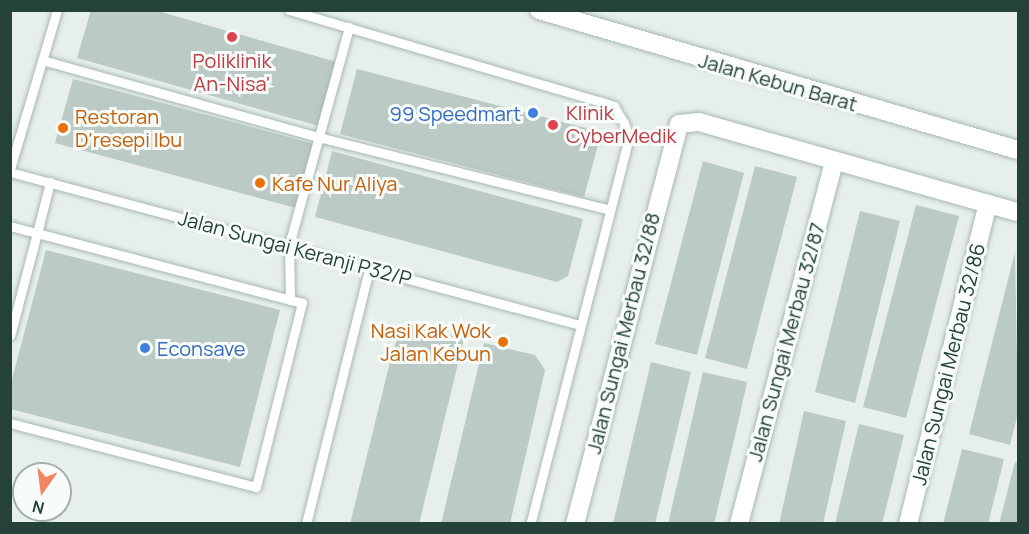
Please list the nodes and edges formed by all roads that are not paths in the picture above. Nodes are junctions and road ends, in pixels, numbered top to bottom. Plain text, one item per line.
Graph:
1 (57, 10) edge
2 (289, 10) edge
3 (539, 10) edge
4 (349, 27) junction
5 (42, 60) junction
6 (318, 137) junction
7 (1018, 150) edge
8 (834, 161) junction
9 (10, 170) edge
10 (50, 182) junction
11 (988, 204) junction
12 (610, 210) junction
13 (1018, 212) edge
14 (10, 226) edge
15 (37, 233) junction
16 (289, 245) junction
17 (369, 269) junction
18 (290, 300) junction
19 (580, 326) junction
20 (10, 336) edge
21 (10, 423) edge
22 (306, 524) edge
23 (531, 524) edge
24 (575, 524) edge
25 (739, 524) edge
26 (908, 524) edge

1 - 5 lane
2 - 4 lane
3 - 7 street, Jalan Kebun Barat
4 - 6 lane
4 - 12 lane
5 - 6 lane
5 - 9 lane
6 - 12 lane
6 - 16 lane
8 - 11 street
8 - 24 street, Jalan Sungai Merbau 32/88
8 - 25 street, Jalan Sungai Merbau 32/87
9 - 10 lane, Jalan Sungai Keranji P32/P
10 - 15 lane
10 - 16 lane, Jalan Sungai Keranji P32/P
11 - 13 street
11 - 26 street, Jalan Sungai Merbau 32/86
12 - 19 lane
14 - 15 lane
15 - 18 lane
15 - 20 lane
16 - 17 lane, Jalan Sungai Keranji P32/P
16 - 18 lane
17 - 19 lane, Jalan Sungai Keranji P32/P
17 - 22 lane
18 - 21 lane
19 - 23 lane

